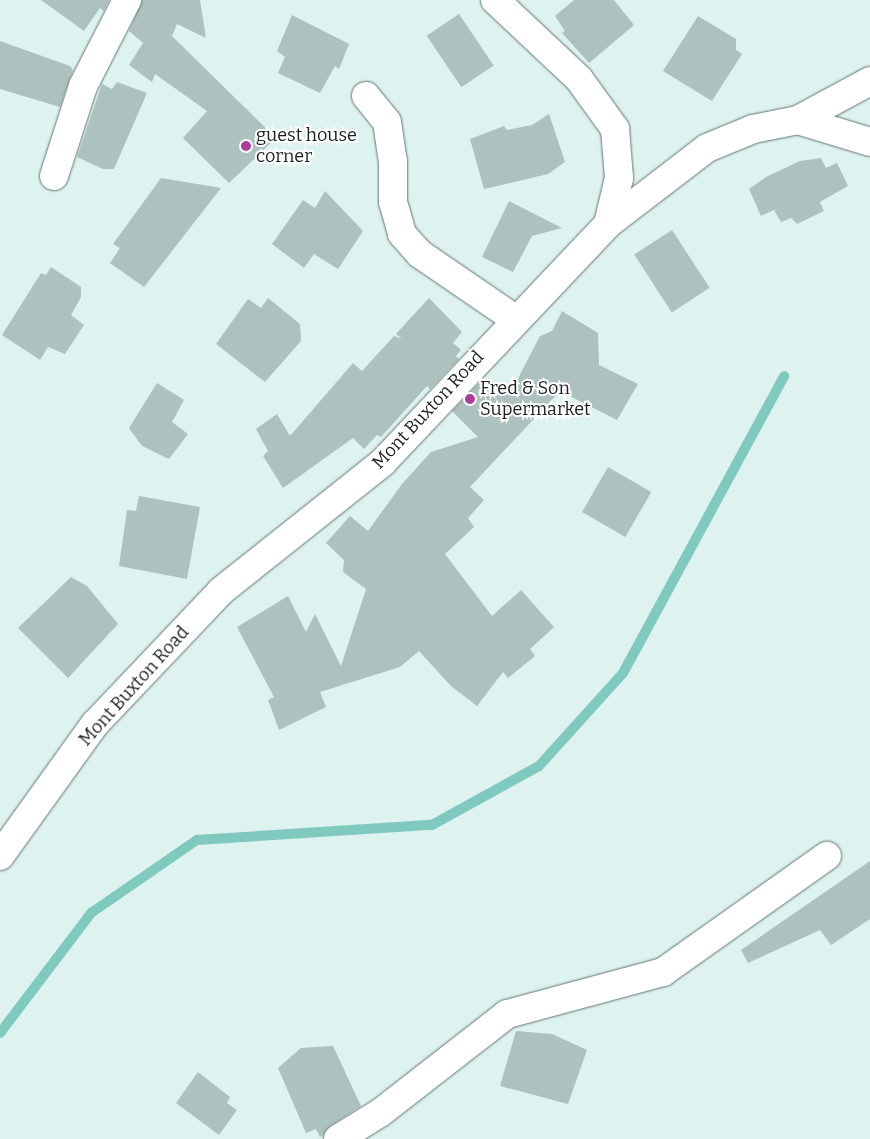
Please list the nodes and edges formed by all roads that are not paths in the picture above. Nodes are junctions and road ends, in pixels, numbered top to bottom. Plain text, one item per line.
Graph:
1 (127, 0) edge
2 (495, 0) edge
3 (870, 81) edge
4 (366, 96) dead end
5 (798, 120) junction
6 (870, 142) edge
7 (54, 176) dead end
8 (608, 224) junction
9 (515, 319) junction
10 (0, 856) edge
11 (828, 856) dead end
12 (338, 1139) edge

1 - 7 street
2 - 8 street
3 - 5 street
4 - 9 street
5 - 6 street
5 - 8 street, Mont Buxton Road
8 - 9 street, Mont Buxton Road
9 - 10 street, Mont Buxton Road
11 - 12 street

